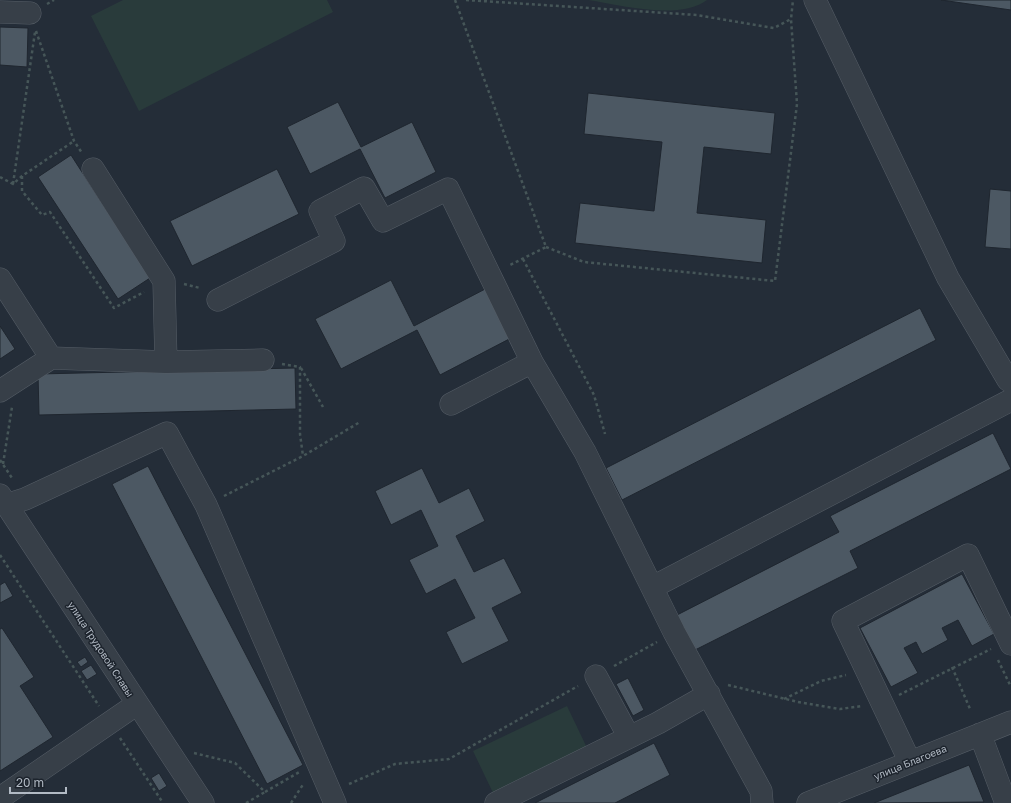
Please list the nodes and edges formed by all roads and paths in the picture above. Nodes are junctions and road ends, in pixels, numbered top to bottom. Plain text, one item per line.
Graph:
1 (455, 0) edge
2 (466, 0) edge
3 (793, 0) edge
4 (815, 0) edge
5 (0, 12) edge
6 (791, 19) junction
7 (33, 22) junction
8 (74, 141) junction
9 (93, 169) joint
10 (22, 176) junction
11 (0, 177) edge
12 (13, 184) junction
13 (546, 247) junction
14 (524, 259) junction
15 (488, 274) junction
16 (0, 279) edge
17 (164, 281) junction
18 (218, 300) dead end
19 (51, 358) junction
20 (263, 360) joint
21 (166, 362) junction
22 (532, 362) junction
23 (300, 367) junction
24 (1010, 386) edge
25 (6, 398) edge
26 (451, 404) dead end
27 (323, 407) dead end
28 (360, 422) dead end
29 (605, 434) dead end
30 (303, 456) junction
31 (3, 464) dead end
32 (3, 500) edge
33 (206, 505) junction
34 (0, 555) edge
35 (652, 587) junction
36 (674, 632) junction
37 (1011, 644) edge
38 (952, 667) junction
39 (850, 674) dead end
40 (596, 676) junction
41 (1011, 687) edge
42 (717, 690) junction
43 (784, 699) junction
44 (882, 702) junction
45 (137, 704) junction
46 (970, 709) dead end
47 (1011, 722) edge
48 (110, 723) junction
49 (980, 734) junction
50 (629, 737) junction
51 (192, 752) dead end
52 (318, 761) junction
53 (910, 762) junction
54 (347, 784) dead end
55 (265, 792) junction
56 (0, 798) edge
57 (163, 803) edge
58 (203, 803) edge
59 (246, 803) edge
60 (335, 803) edge
61 (496, 803) edge
62 (762, 803) edge
63 (808, 803) edge
64 (1006, 803) edge

1 - 13 path
2 - 6 path
3 - 6 path
4 - 24 street
5 - 7 street
6 - 13 path
7 - 8 path
7 - 12 path
8 - 9 path
8 - 10 path
9 - 17 street
10 - 12 path
10 - 17 path
11 - 12 path
13 - 14 path
14 - 15 path
14 - 29 path
15 - 18 street
15 - 22 street
16 - 19 street
17 - 21 street
19 - 21 street
19 - 25 street
20 - 21 street
20 - 23 path
22 - 26 street
22 - 35 street
23 - 27 path
23 - 30 path
24 - 35 street
25 - 31 path
28 - 30 path
30 - 33 path
32 - 33 street
32 - 45 street, улица Трудовой Славы
33 - 52 street
34 - 48 path
35 - 36 street
36 - 40 path
36 - 42 street
37 - 44 street
38 - 41 path
38 - 44 path
38 - 46 path
39 - 43 path
40 - 50 street
40 - 54 path
42 - 43 path
42 - 50 street
42 - 62 street
43 - 44 path
44 - 53 street
45 - 48 street
45 - 58 street, улица Трудовой Славы
47 - 49 street, улица Благоева
48 - 56 street
48 - 57 path
49 - 53 street, улица Благоева
49 - 64 street
50 - 61 street
51 - 55 path
52 - 55 path
52 - 60 street
53 - 63 street, улица Благоева
55 - 59 path

